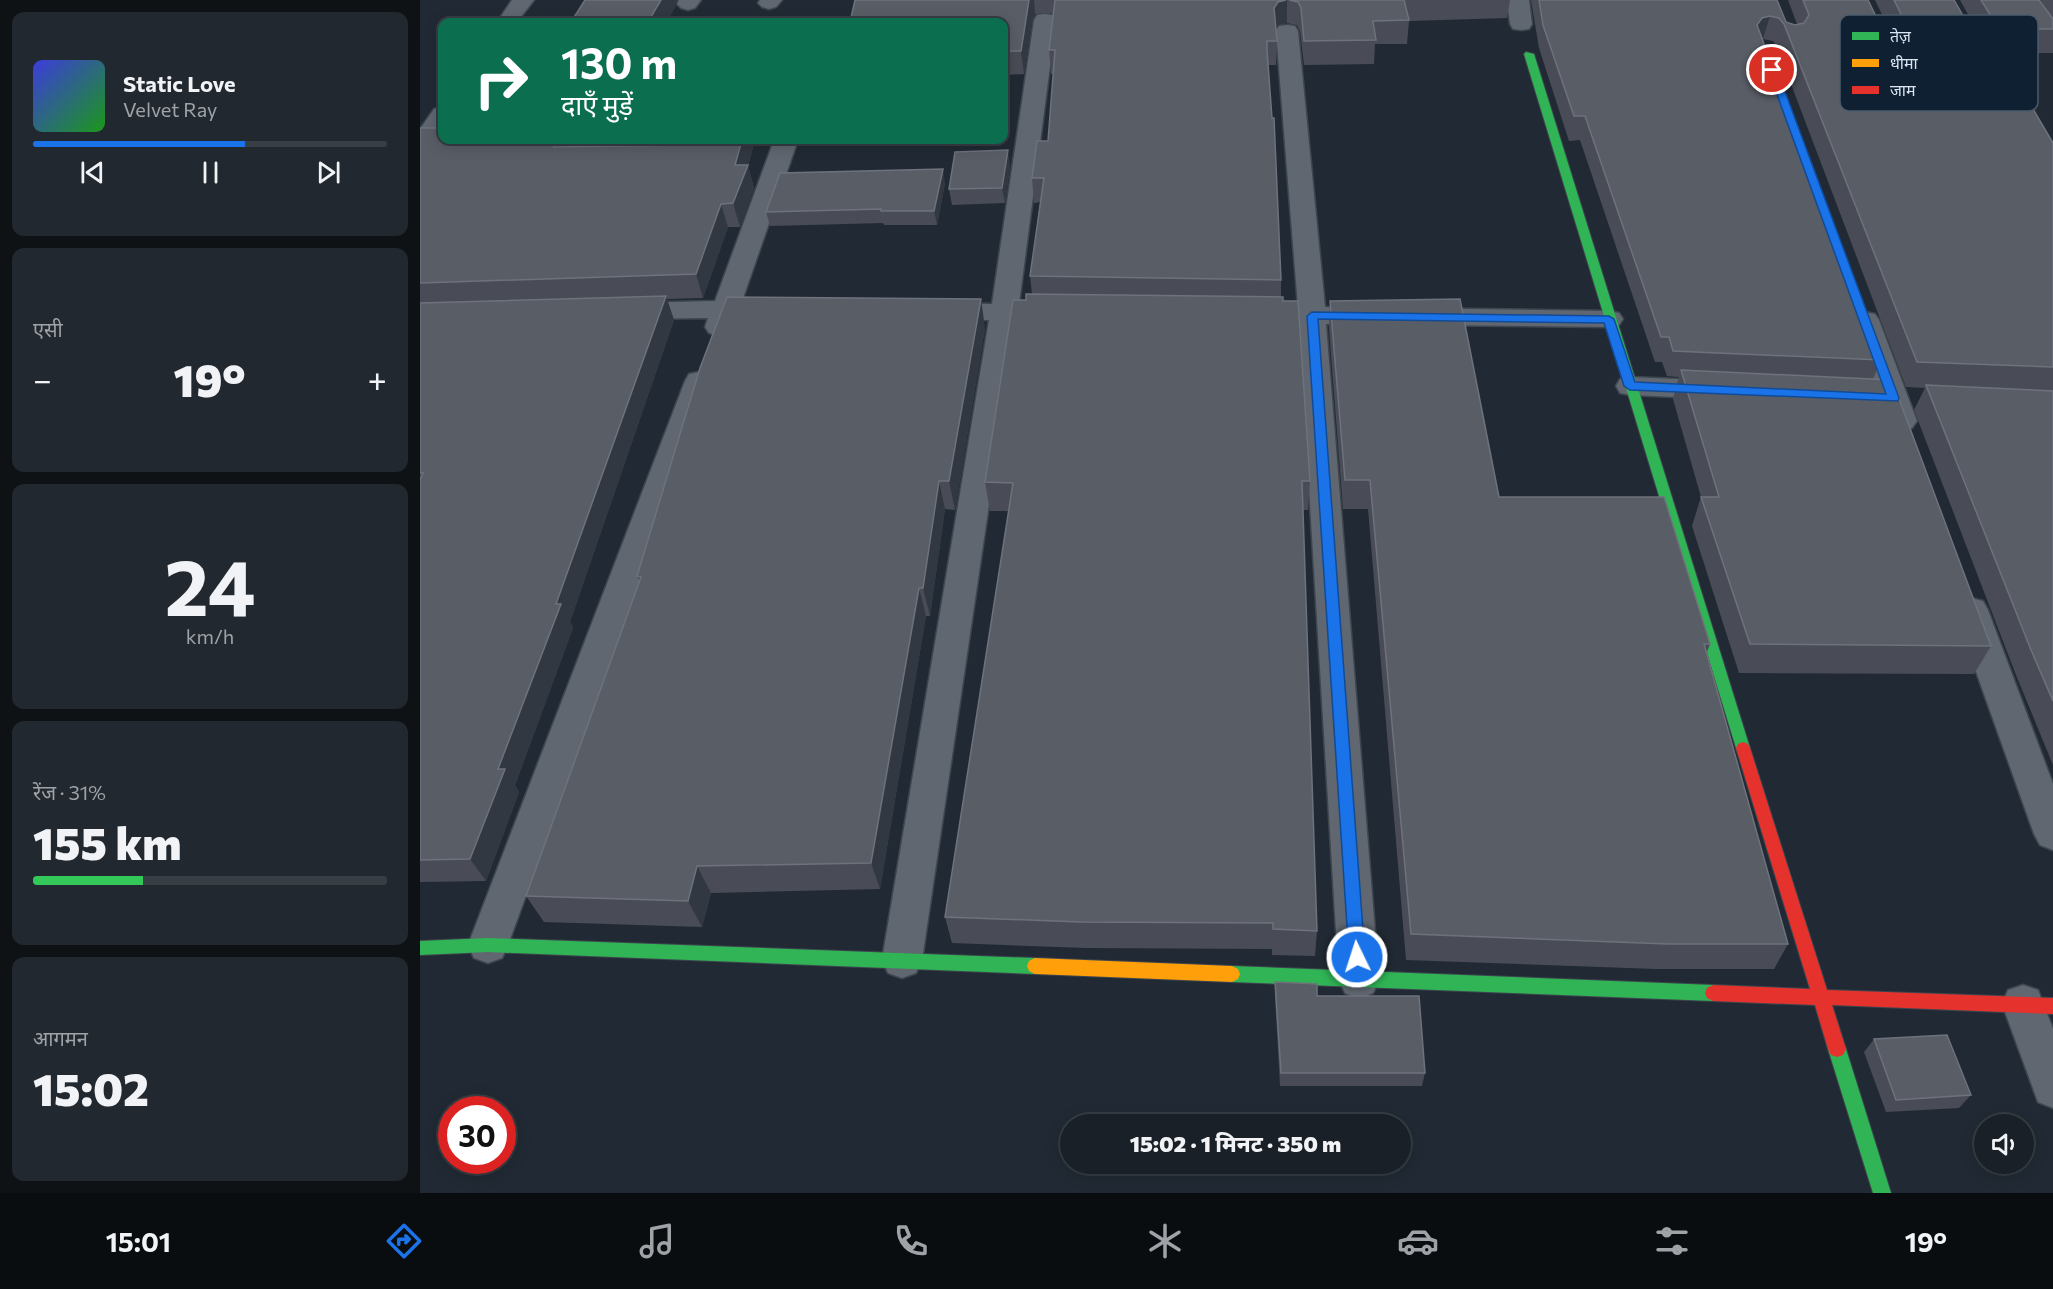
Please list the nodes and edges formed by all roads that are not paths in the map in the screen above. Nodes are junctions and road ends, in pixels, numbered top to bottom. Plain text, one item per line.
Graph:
1 (523, 0) edge
2 (1518, 0) edge
3 (510, 18) edge
4 (1045, 20) dead end
5 (1521, 24) dead end
6 (1287, 31) edge
7 (1528, 54) dead end
8 (438, 120) edge
9 (785, 144) edge
10 (420, 146) edge
11 (1857, 300) edge
12 (726, 308) junction
13 (796, 309) edge
14 (911, 311) edge
15 (597, 312) edge
16 (1004, 312) junction
17 (1075, 313) edge
18 (1229, 315) edge
19 (1312, 316) junction
20 (1609, 319) junction
21 (1630, 386) junction
22 (1750, 392) edge
23 (1881, 398) junction
24 (1928, 400) edge
25 (1910, 443) edge
26 (1963, 588) edge
27 (2053, 834) edge
28 (488, 945) junction
29 (420, 948) edge
30 (902, 960) junction
31 (1359, 980) junction
32 (1821, 996) junction
33 (2038, 1005) edge
34 (2053, 1088) edge
35 (1882, 1193) edge

1 - 3 street
2 - 5 street
4 - 16 street
6 - 19 street
7 - 20 street
8 - 10 street
9 - 12 street
11 - 23 street
12 - 13 street
12 - 15 street
12 - 28 street
14 - 16 street
16 - 17 street
16 - 30 street
18 - 19 street
19 - 20 street
19 - 31 street
20 - 21 street
21 - 22 street
21 - 32 street
23 - 24 street
23 - 25 street
26 - 27 street
28 - 29 street
28 - 30 street
30 - 31 street
31 - 32 street
32 - 33 street
32 - 35 street
33 - 34 street

